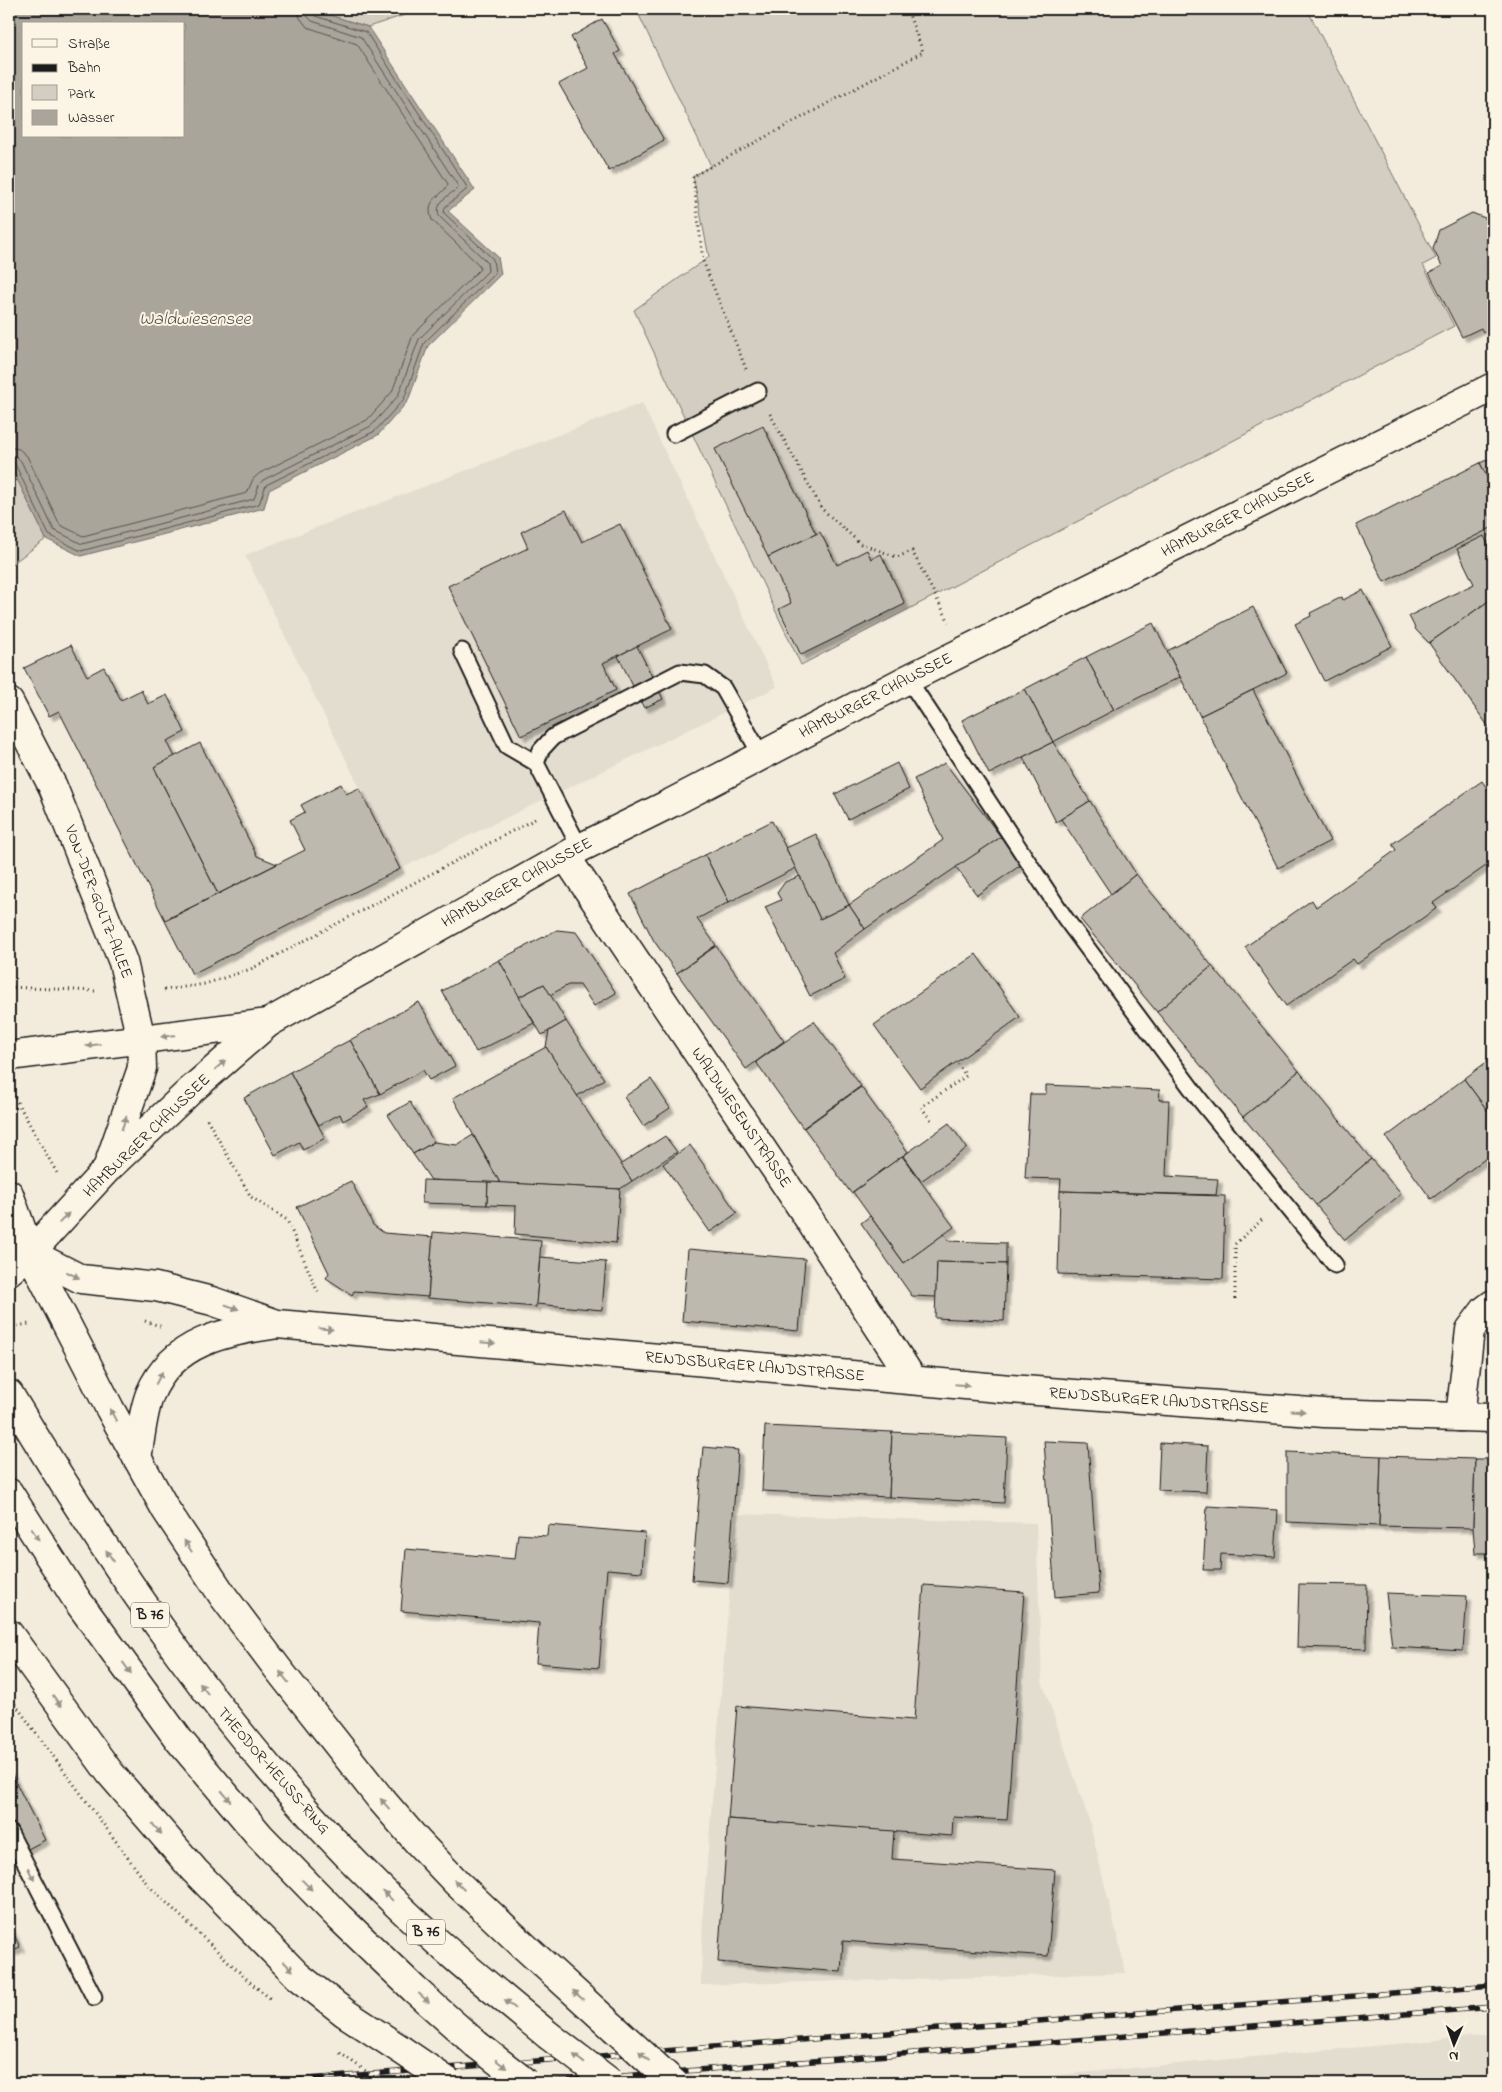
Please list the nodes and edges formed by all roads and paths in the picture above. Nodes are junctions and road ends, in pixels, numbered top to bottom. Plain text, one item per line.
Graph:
1 (907, 9) edge
2 (1493, 387) edge
3 (758, 391) junction
4 (674, 434) dead end
5 (462, 651) dead end
6 (964, 652) junction
7 (908, 680) junction
8 (9, 702) edge
9 (761, 755) junction
10 (536, 763) junction
11 (558, 806) junction
12 (573, 852) junction
13 (9, 987) edge
14 (160, 990) dead end
15 (87, 991) dead end
16 (268, 1023) junction
17 (141, 1039) junction
18 (9, 1056) edge
19 (958, 1064) dead end
20 (10, 1089) edge
21 (206, 1115) dead end
22 (931, 1120) dead end
23 (53, 1166) dead end
24 (107, 1169) junction
25 (9, 1194) edge
26 (1283, 1201) junction
27 (30, 1253) junction
28 (1335, 1265) dead end
29 (9, 1271) edge
30 (320, 1296) dead end
31 (1234, 1299) dead end
32 (1493, 1304) edge
33 (278, 1324) junction
34 (16, 1326) dead end
35 (9, 1331) edge
36 (913, 1380) junction
37 (9, 1394) edge
38 (1460, 1417) junction
39 (1493, 1418) edge
40 (137, 1458) junction
41 (9, 1493) edge
42 (9, 1634) edge
43 (9, 1831) edge
44 (94, 1997) dead end
45 (340, 2053) dead end
46 (383, 2083) edge
47 (450, 2083) edge
48 (526, 2083) edge
49 (611, 2083) edge
50 (674, 2083) edge

1 - 3 path
2 - 6 main road, HAMBURGER CHAUSSEE
3 - 4 lane
3 - 6 path
5 - 10 lane
6 - 7 main road, HAMBURGER CHAUSSEE
7 - 9 main road, HAMBURGER CHAUSSEE
7 - 26 lane
8 - 17 main road, VON-DER-GOLTZ-ALLEE
9 - 10 lane
9 - 12 main road, HAMBURGER CHAUSSEE
10 - 11 lane
11 - 12 lane
11 - 14 path
12 - 16 main road, HAMBURGER CHAUSSEE
12 - 36 main road, WALDWIESENSTRASSE
13 - 15 path
16 -> 17 main road, HAMBURGER CHAUSSEE
24 -> 16 main road, HAMBURGER CHAUSSEE
17 -> 18 main road, HAMBURGER CHAUSSEE
24 -> 17 main road, VON-DER-GOLTZ-ALLEE
19 - 22 path
20 - 23 path
21 - 30 path
27 -> 24 main road, HAMBURGER CHAUSSEE
25 - 27 main road
26 - 28 lane
26 - 31 path
27 - 29 main road, HAMBURGER CHAUSSEE
27 -> 33 main road, RENDSBURGER LANDSTRASSE
40 -> 27 main road
32 - 38 main road
33 -> 36 main road, RENDSBURGER LANDSTRASSE
40 -> 33 main road
34 - 35 path
36 -> 38 main road, RENDSBURGER LANDSTRASSE
49 -> 37 main road, THEODOR-HEUSS-RING / B 76, bridge
38 - 39 main road, RENDSBURGER LANDSTRASSE
50 -> 40 main road, bridge
41 -> 48 main road, bridge
42 -> 47 main road, bridge
43 -> 44 lane
45 - 46 path, bridge

